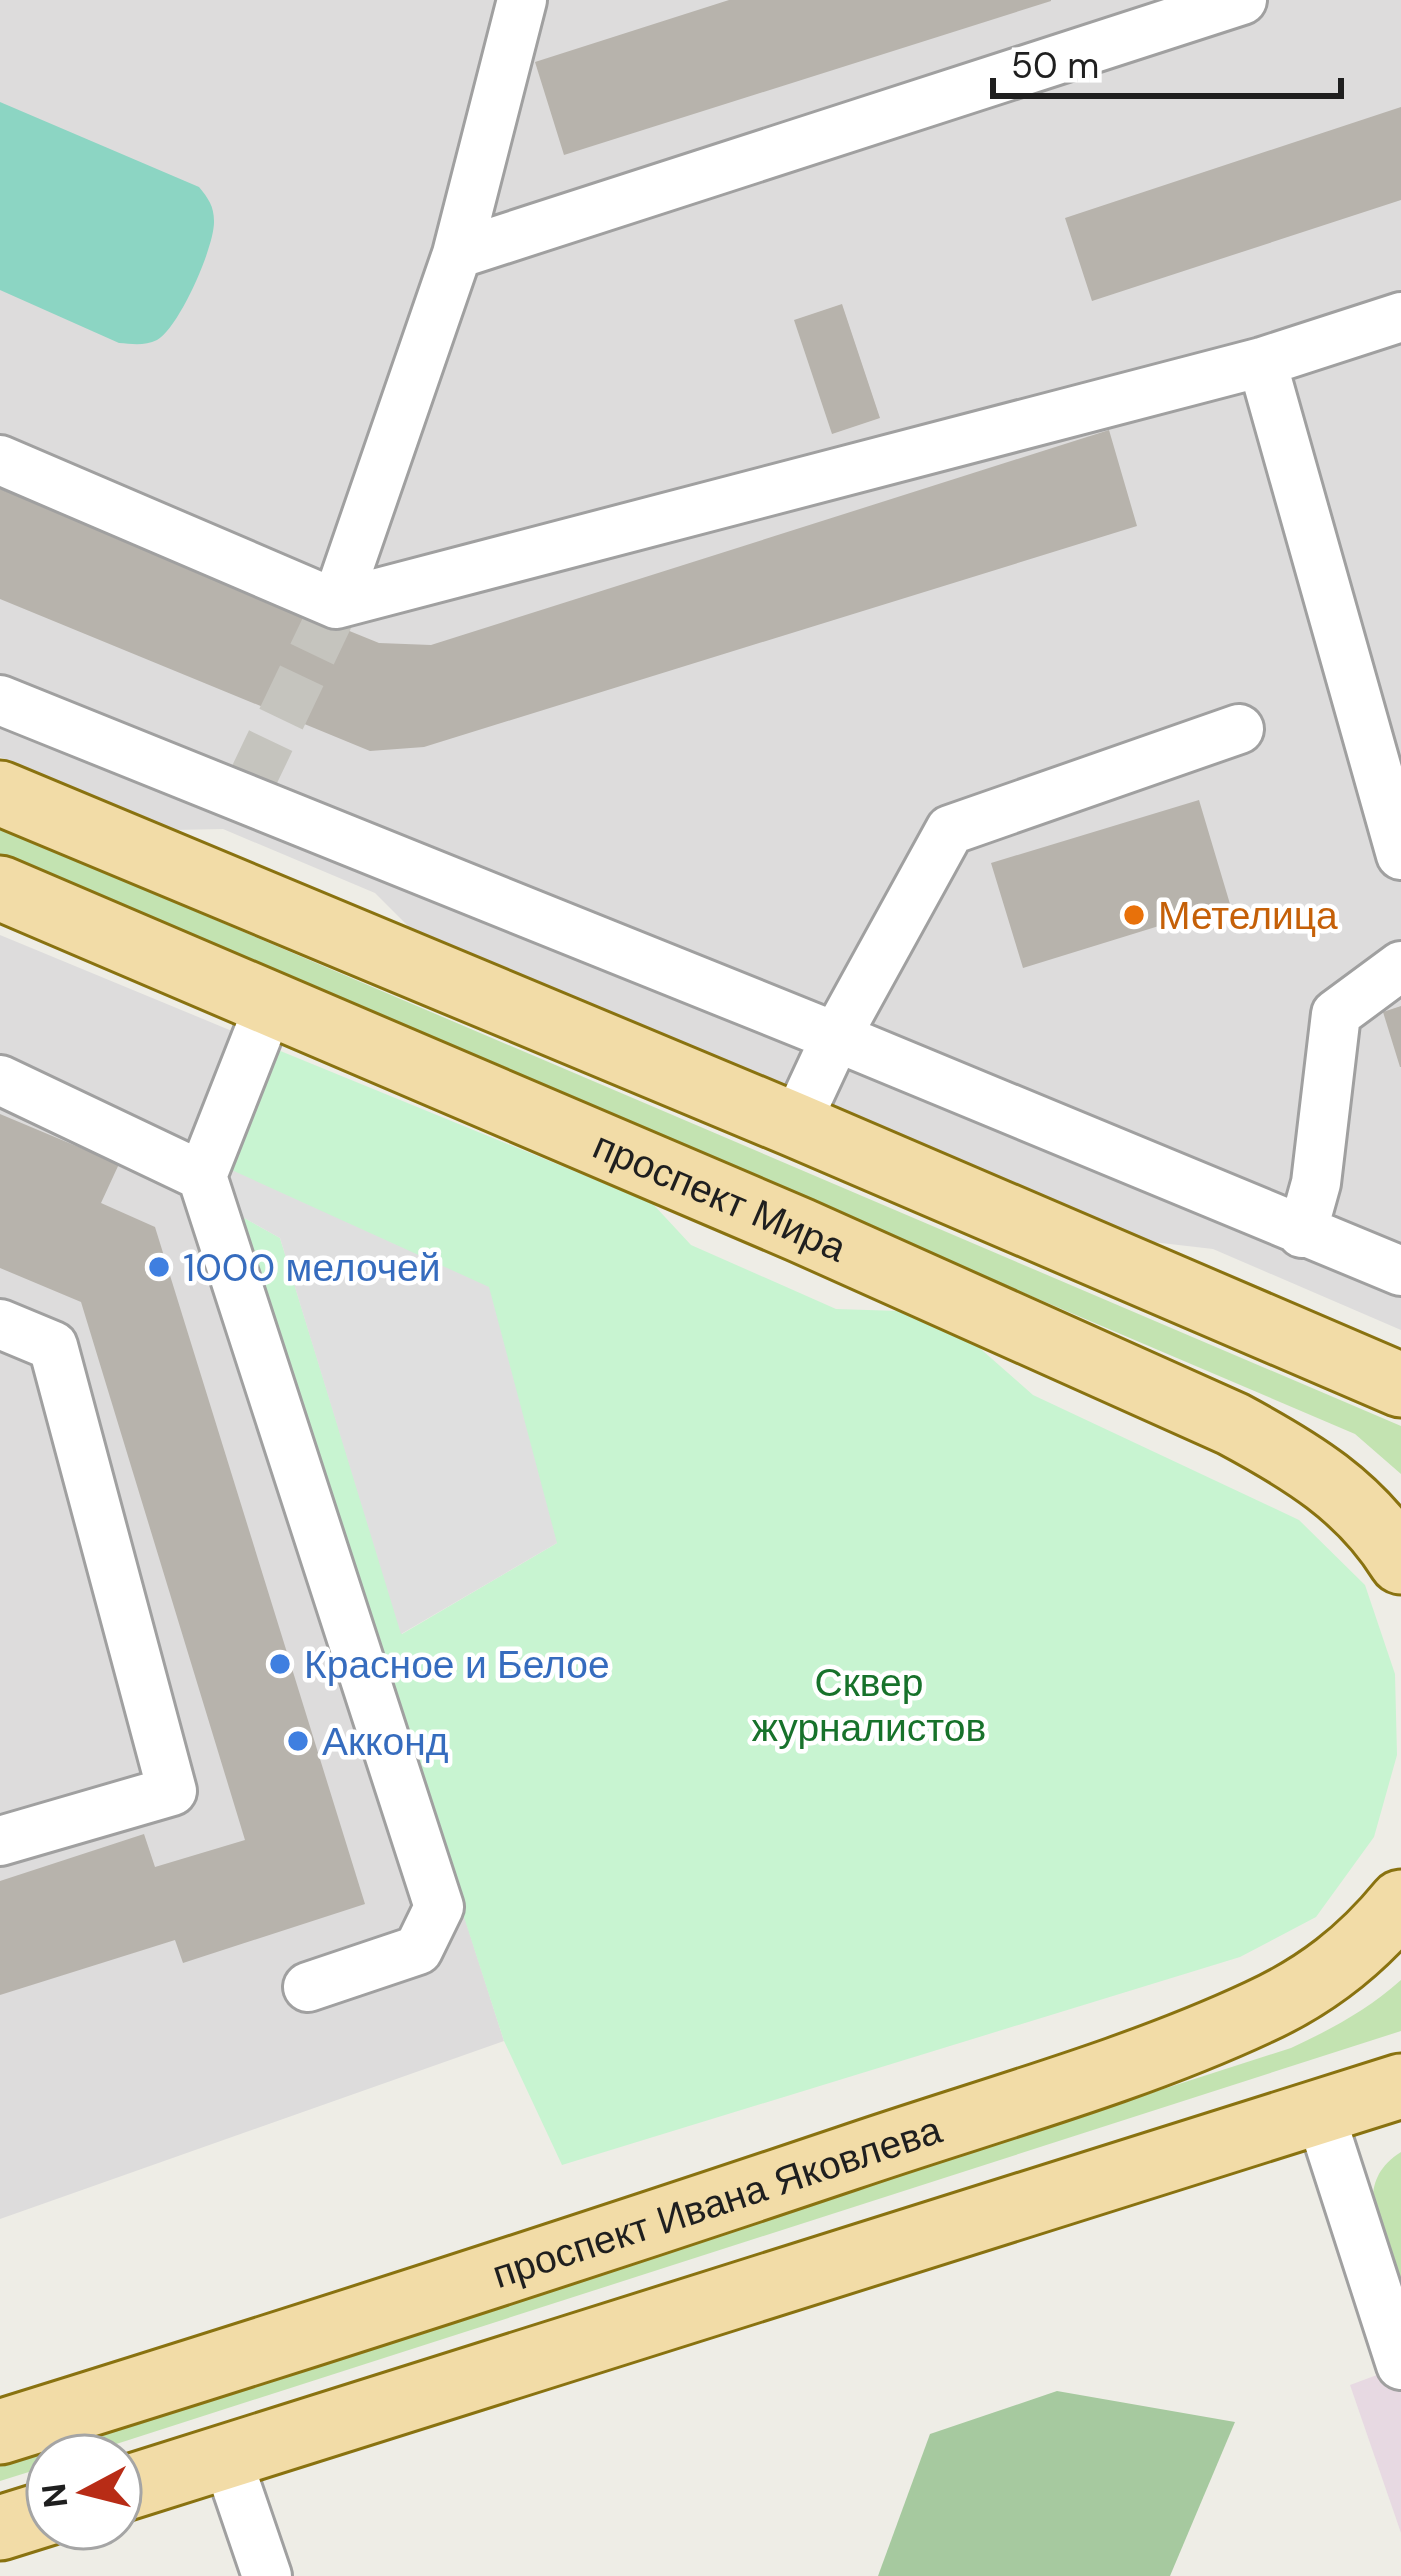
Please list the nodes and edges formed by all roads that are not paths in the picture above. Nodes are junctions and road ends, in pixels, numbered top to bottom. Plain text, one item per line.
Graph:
1 (522, 0) edge
2 (1242, 0) edge
3 (458, 254) junction
4 (1401, 317) edge
5 (1262, 362) junction
6 (0, 460) edge
7 (336, 604) junction
8 (0, 700) edge
9 (1239, 729) dead end
10 (0, 793) edge
11 (1401, 855) edge
12 (0, 888) edge
13 (1401, 966) edge
14 (272, 1001) junction
15 (836, 1037) junction
16 (0, 1080) edge
17 (795, 1125) junction
18 (202, 1176) junction
19 (1302, 1233) junction
20 (1401, 1271) edge
21 (0, 1324) edge
22 (1401, 1385) edge
23 (1401, 1562) edge
24 (0, 1840) edge
25 (1401, 1902) edge
26 (308, 1987) dead end
27 (1401, 2086) edge
28 (1318, 2111) junction
29 (1398, 2346) edge
30 (0, 2432) edge
31 (226, 2456) junction
32 (144, 2482) edge
33 (267, 2576) edge

1 - 3 street
2 - 3 street
3 - 7 street
4 - 5 street
5 - 7 street
5 - 11 street
6 - 7 street
8 - 15 street
9 - 15 street
10 - 17 main road
12 - 14 main road, проспект Мира
13 - 19 street
14 - 18 street
14 - 23 main road, проспект Мира
15 - 17 street
15 - 19 street
16 - 18 street
17 - 22 main road
18 - 26 street
19 - 20 street
21 - 24 street
25 - 30 main road, проспект Ивана Яковлева
27 - 28 main road
28 - 29 street
28 - 31 main road
31 - 32 main road
31 - 33 street

